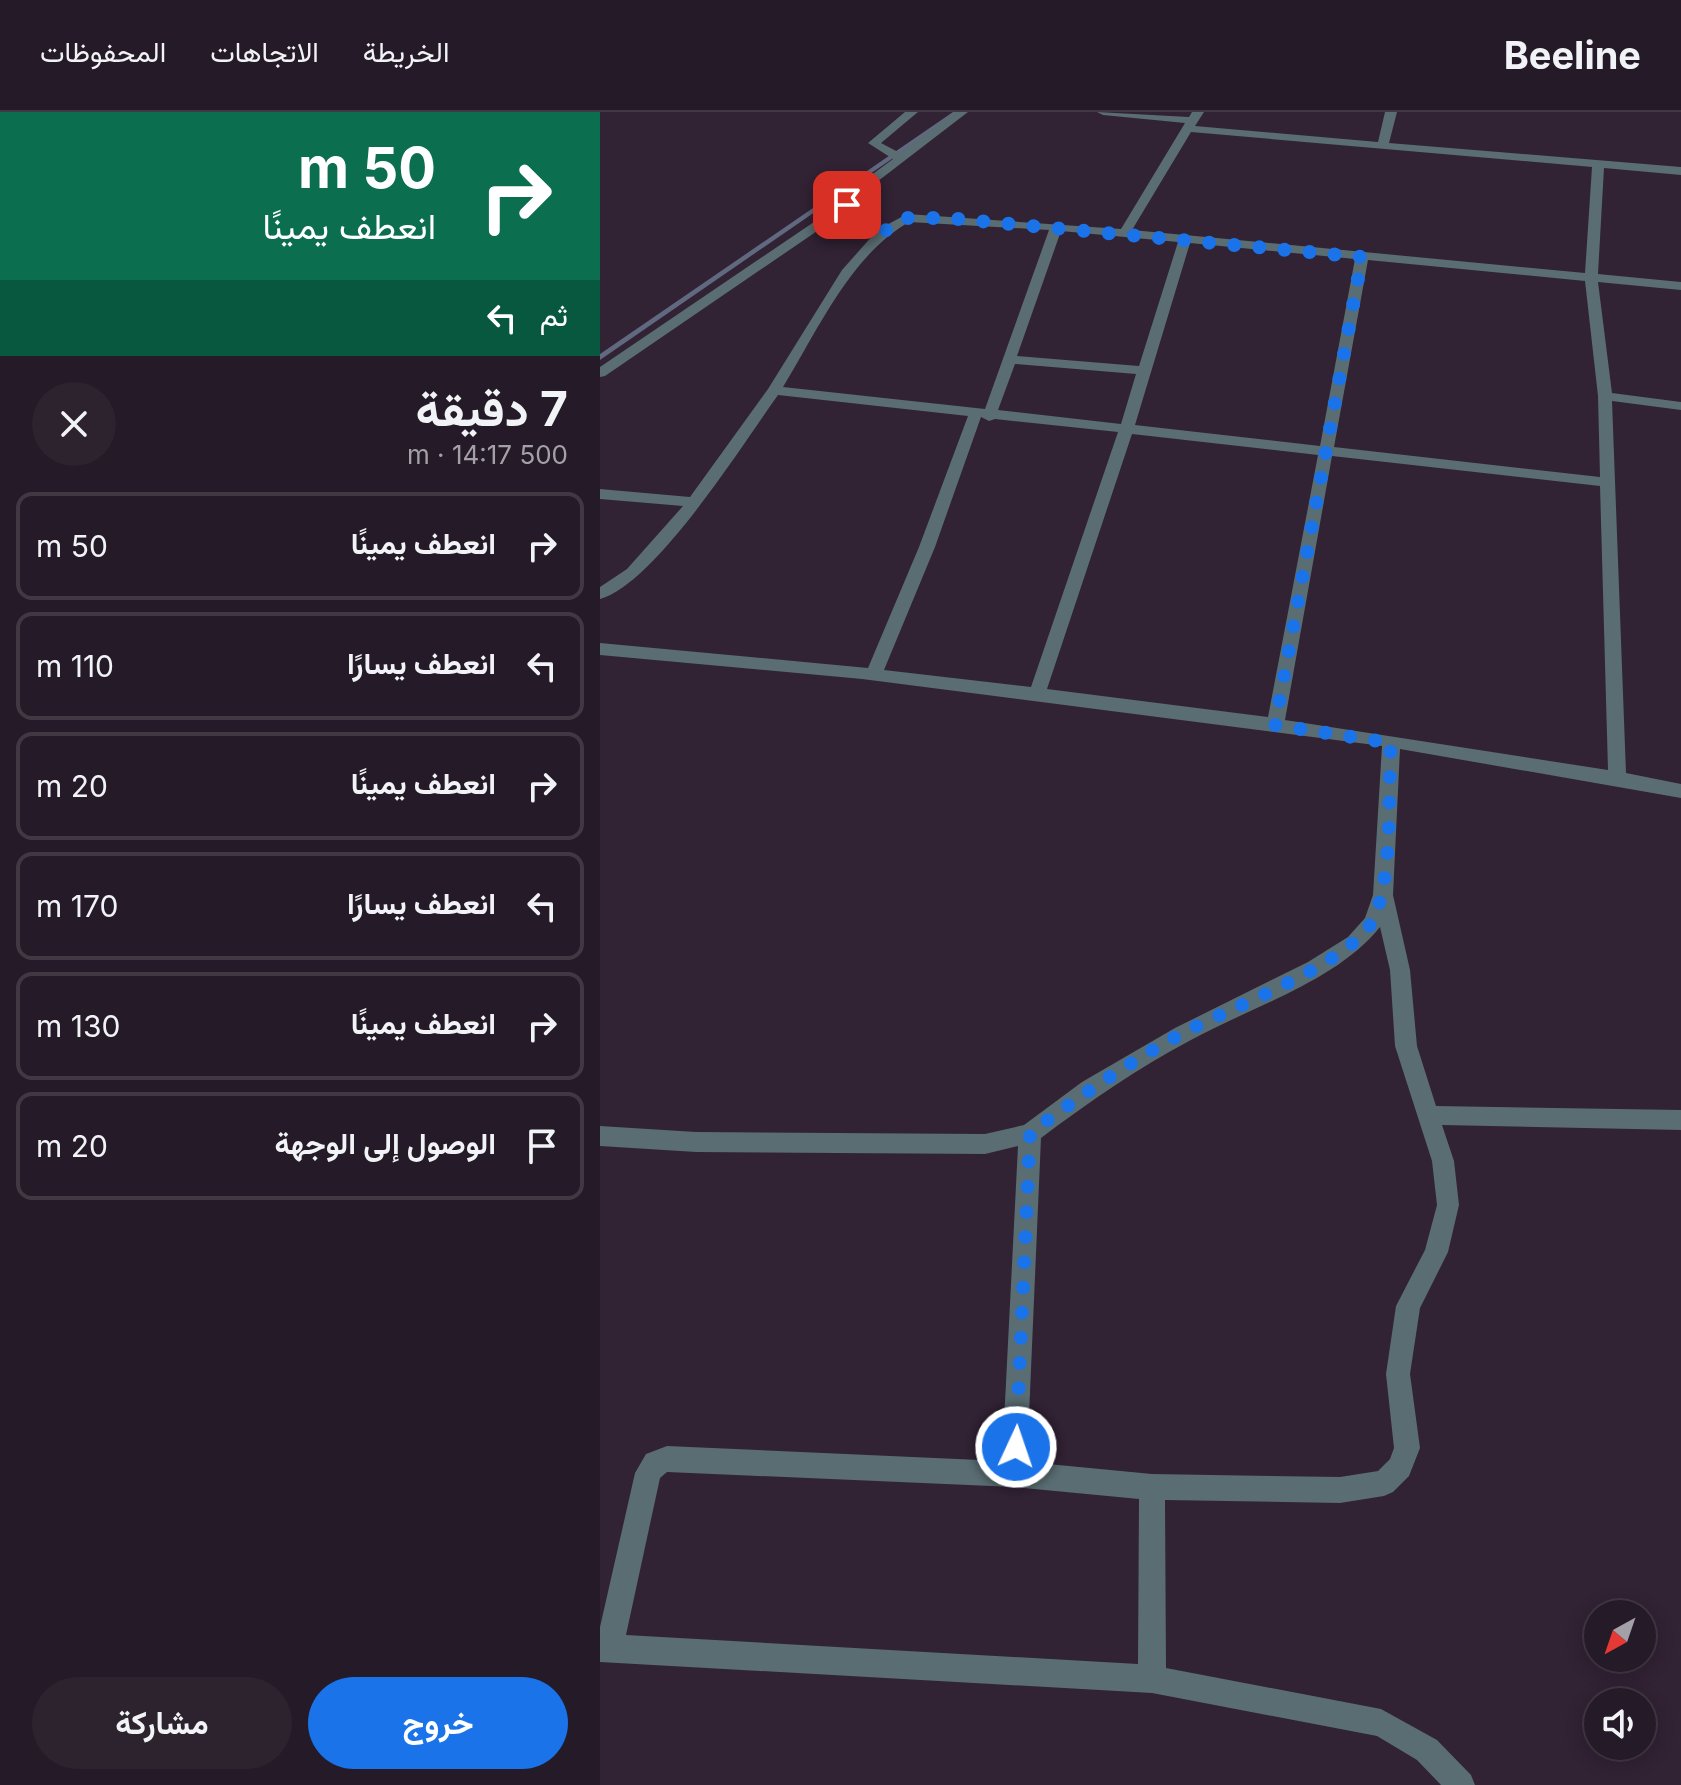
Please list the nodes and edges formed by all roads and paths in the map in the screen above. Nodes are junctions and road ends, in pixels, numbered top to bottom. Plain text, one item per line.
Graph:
1 (912, 112) edge
2 (962, 112) edge
3 (1103, 112) edge
4 (1391, 112) edge
5 (1194, 121) edge
6 (1382, 147) junction
7 (900, 158) junction
8 (1598, 165) junction
9 (1681, 171) edge
10 (847, 205) junction
11 (1056, 227) junction
12 (881, 233) junction
13 (1124, 234) junction
14 (1185, 239) junction
15 (1362, 257) junction
16 (1591, 278) junction
17 (1681, 286) edge
18 (1008, 359) junction
19 (1144, 371) junction
20 (600, 373) edge
21 (774, 390) junction
22 (1605, 396) junction
23 (1681, 406) edge
24 (982, 416) junction
25 (1126, 431) junction
26 (1327, 451) junction
27 (1607, 482) junction
28 (600, 494) edge
29 (694, 502) junction
30 (600, 594) edge
31 (600, 649) edge
32 (873, 676) junction
33 (1037, 694) junction
34 (1275, 725) junction
35 (1391, 743) junction
36 (1617, 778) junction
37 (1681, 791) edge
38 (1383, 895) junction
39 (1430, 1115) junction
40 (1681, 1120) edge
41 (1030, 1133) junction
42 (600, 1136) edge
43 (1014, 1474) junction
44 (1152, 1487) junction
45 (604, 1648) edge
46 (1152, 1679) junction
47 (1461, 1785) edge

1 - 7 street
2 - 7 street
3 - 5 street
4 - 6 street
5 - 6 street
5 - 13 street
6 - 8 street
7 - 10 street
8 - 9 street
8 - 16 street
10 - 12 street
10 - 20 street
11 - 12 street
11 - 13 street
11 - 18 street
12 - 21 street
13 - 14 street
14 - 15 street
14 - 19 street
15 - 16 street
15 - 26 street
16 - 17 street
16 - 22 street
18 - 19 street
18 - 24 street
19 - 25 street
21 - 24 street
21 - 29 street
22 - 23 street
22 - 27 street
24 - 25 street
24 - 32 street
25 - 26 street
25 - 33 street
26 - 27 street
26 - 34 street
27 - 36 street
28 - 29 street
29 - 30 street
31 - 32 street
32 - 33 street
33 - 34 street
34 - 35 street
35 - 36 street
35 - 38 street
36 - 37 street
38 - 39 street
38 - 41 street
39 - 40 street
39 - 44 street
41 - 42 street
41 - 43 street
43 - 44 street
43 - 45 street
44 - 46 street
45 - 46 street
46 - 47 street

